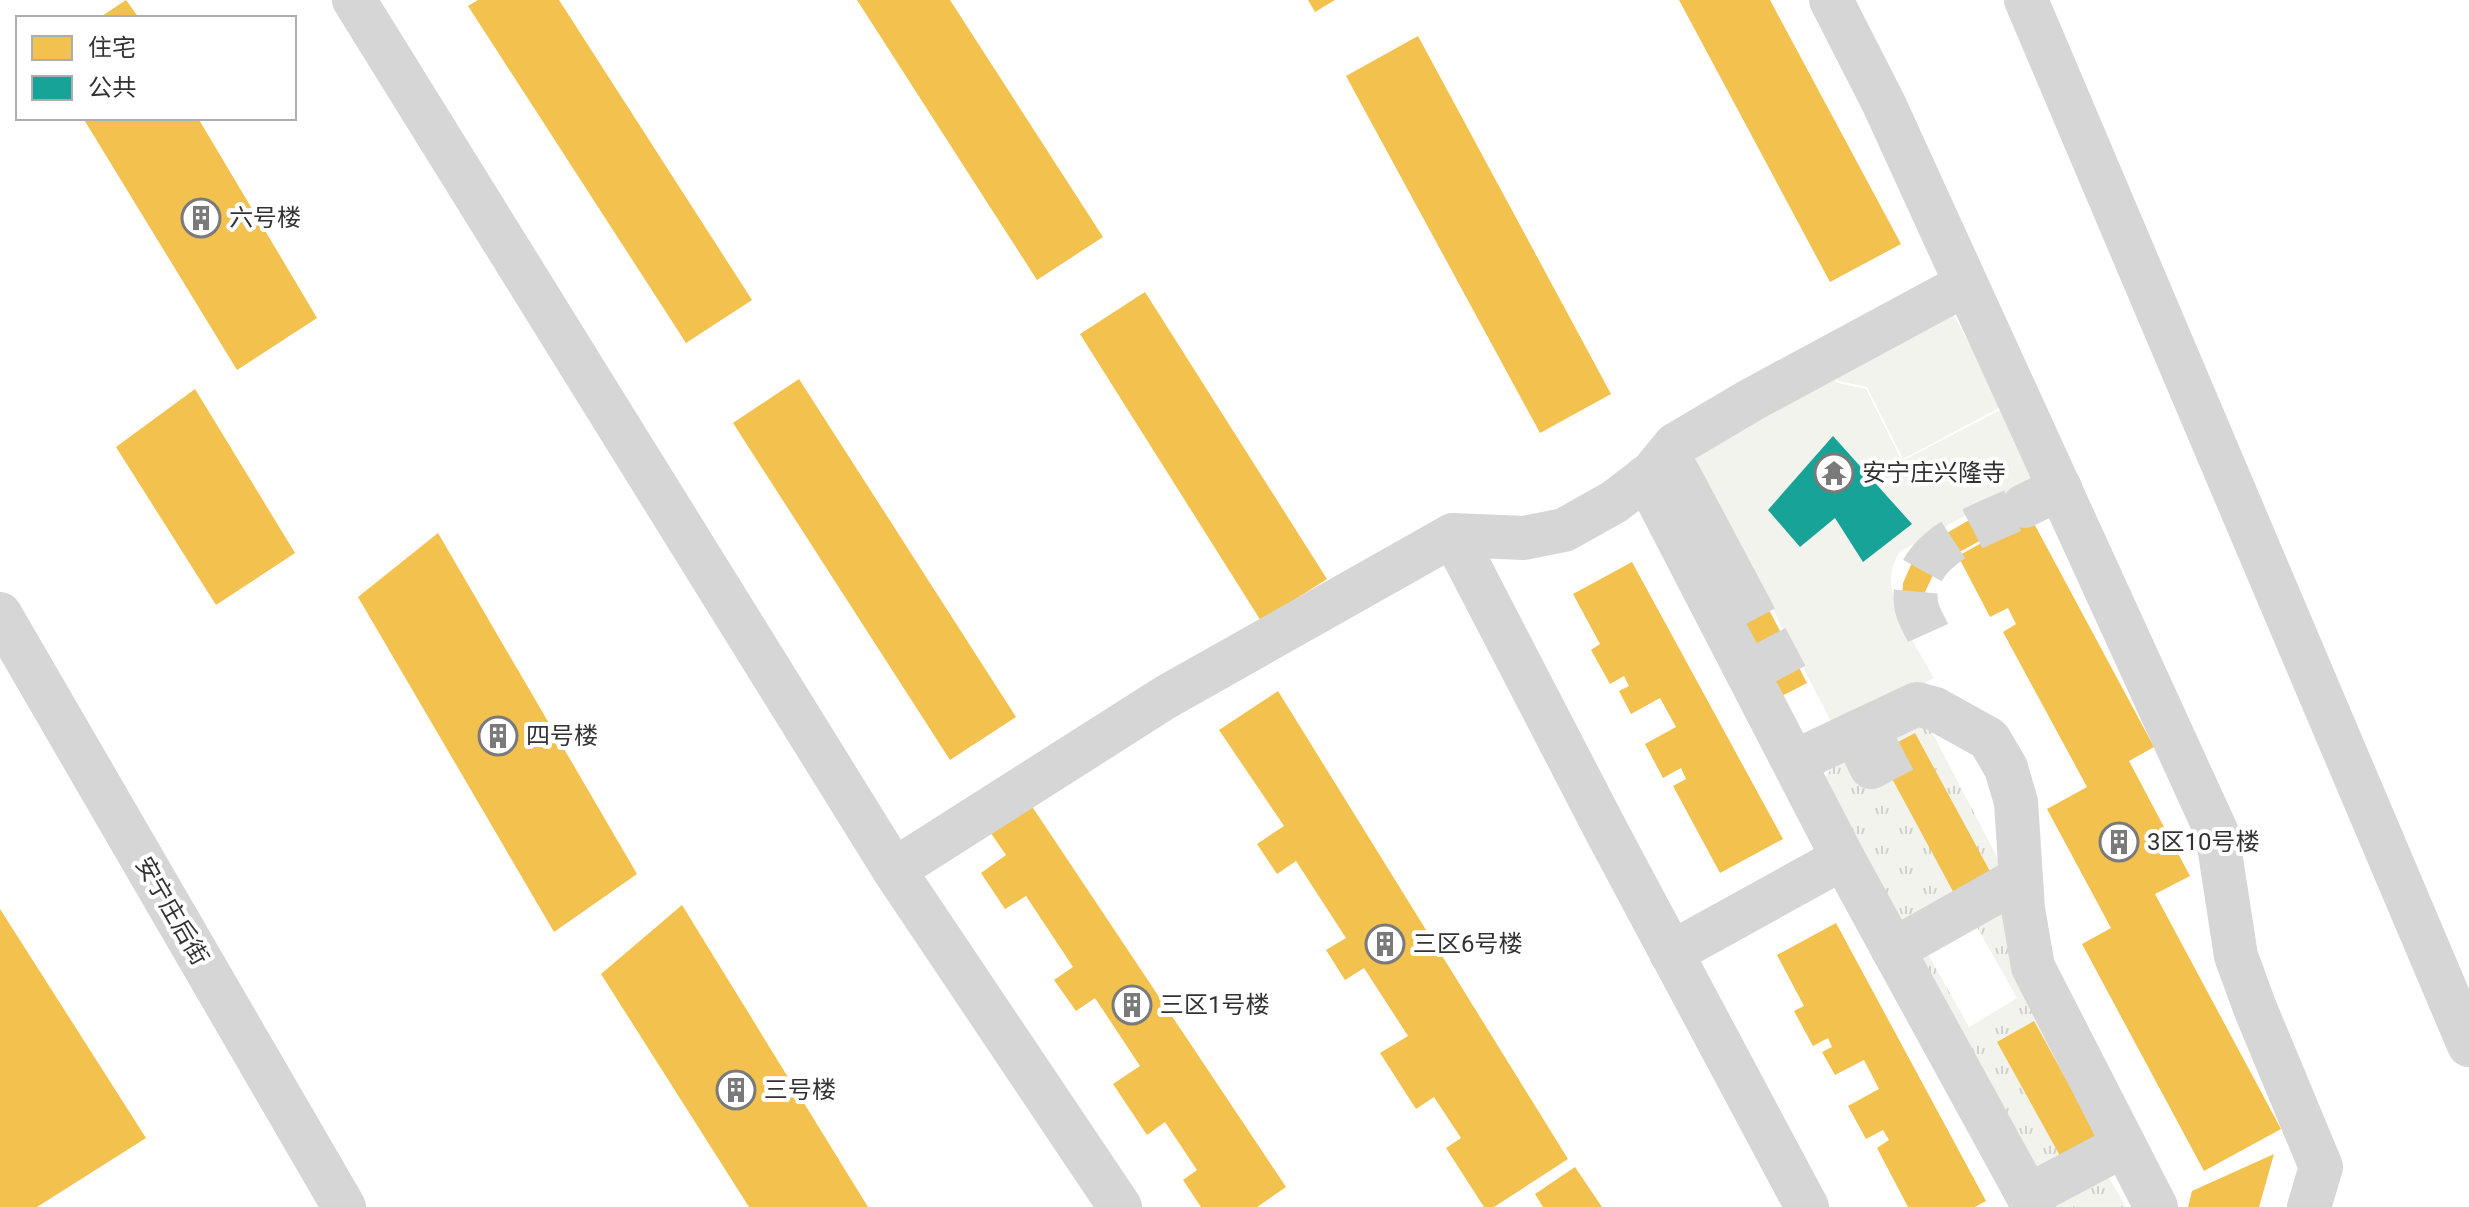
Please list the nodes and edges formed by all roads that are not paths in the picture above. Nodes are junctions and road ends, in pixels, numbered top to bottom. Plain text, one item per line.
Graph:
1 (354, 0) edge
2 (1831, 0) edge
3 (2026, 0) edge
4 (1966, 284) junction
5 (1657, 465) junction
6 (1453, 535) junction
7 (1735, 580) tunnel mouth
8 (0, 614) edge
9 (1794, 762) junction
10 (1843, 858) junction
11 (894, 870) junction
12 (2021, 878) junction
13 (1893, 950) junction
14 (1671, 953) junction
15 (2469, 1045) edge
16 (2124, 1145) junction
17 (2031, 1201) edge
18 (337, 1204) edge
19 (1120, 1207) edge
20 (1807, 1207) edge
21 (2156, 1207) edge
22 (2309, 1207) edge

1 - 11 street
2 - 4 street
3 - 15 street
4 - 5 street
4 - 22 street
5 - 6 street
5 - 7 street
5 - 9 street
6 - 11 street
6 - 14 street
8 - 18 street, 安宁庄后街
9 - 10 street
9 - 12 street
10 - 13 street
10 - 14 street
11 - 19 street
12 - 13 street
12 - 16 street
13 - 17 street
14 - 20 street
16 - 17 street
16 - 21 street

